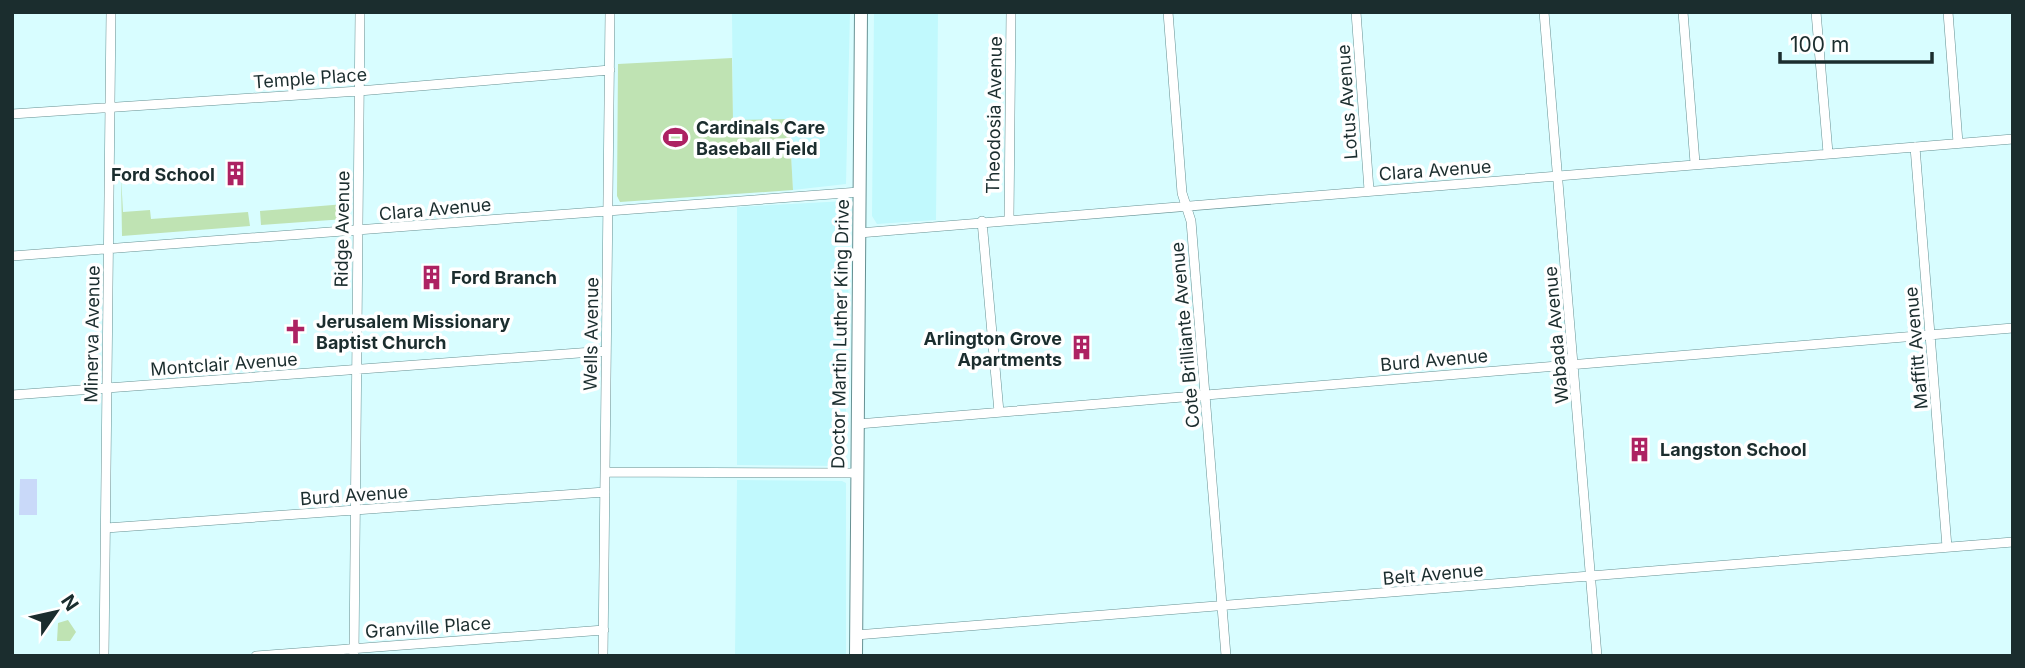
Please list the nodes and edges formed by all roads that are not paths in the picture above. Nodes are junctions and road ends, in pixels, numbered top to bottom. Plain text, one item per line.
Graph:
1 (111, 12) edge
2 (360, 12) edge
3 (610, 12) edge
4 (861, 12) edge
5 (1011, 12) edge
6 (1168, 12) edge
7 (1356, 12) edge
8 (1544, 12) edge
9 (1683, 12) edge
10 (1816, 12) edge
11 (1948, 12) edge
12 (610, 70) junction
13 (359, 91) junction
14 (108, 107) junction
15 (12, 114) edge
16 (2013, 139) edge
17 (1958, 143) junction
18 (1915, 147) junction
19 (1828, 153) junction
20 (1695, 163) junction
21 (1557, 176) junction
22 (1369, 190) junction
23 (859, 192) junction
24 (1186, 207) junction
25 (608, 211) junction
26 (1009, 219) junction
27 (982, 221) junction
28 (357, 232) junction
29 (859, 233) junction
30 (108, 250) junction
31 (12, 256) edge
32 (2013, 328) edge
33 (1931, 335) junction
34 (606, 351) junction
35 (1574, 364) junction
36 (357, 370) junction
37 (107, 388) junction
38 (1206, 394) junction
39 (12, 395) edge
40 (999, 412) junction
41 (858, 424) junction
42 (605, 472) junction
43 (856, 473) junction
44 (605, 492) junction
45 (357, 511) junction
46 (106, 528) junction
47 (2013, 542) edge
48 (1947, 547) junction
49 (1591, 577) junction
50 (1222, 607) junction
51 (604, 630) junction
52 (856, 635) junction
53 (354, 652) edge
54 (104, 656) edge
55 (256, 656) edge
56 (603, 656) edge
57 (856, 656) edge
58 (1226, 656) edge
59 (1597, 656) edge

1 - 14 street, Minerva Avenue
2 - 13 street, Ridge Avenue
3 - 12 street, Wells Avenue
4 - 23 main road, Doctor Martin Luther King Drive
5 - 26 street, Theodosia Avenue
6 - 24 street, Cote Brilliante Avenue
7 - 22 street, Lotus Avenue
8 - 21 street, Wabada Avenue
9 - 20 street
10 - 19 street
11 - 17 street
12 - 13 street, Temple Place
12 - 25 street, Wells Avenue
13 - 14 street, Temple Place
13 - 28 street, Ridge Avenue
14 - 15 street, Temple Place
14 - 30 street, Minerva Avenue
16 - 17 street, Clara Avenue
17 - 18 street, Clara Avenue
18 - 19 street, Clara Avenue
18 - 33 street, Maffitt Avenue
19 - 20 street, Clara Avenue
20 - 21 street, Clara Avenue
21 - 22 street, Clara Avenue
21 - 35 street, Wabada Avenue
22 - 24 street, Clara Avenue
23 - 25 street, Clara Avenue
23 - 29 main road, Doctor Martin Luther King Drive
24 - 26 street, Clara Avenue
24 - 38 street, Cote Brilliante Avenue
25 - 28 street, Clara Avenue
25 - 34 street, Wells Avenue
26 - 27 street, Clara Avenue
27 - 29 street, Clara Avenue
27 - 40 street
28 - 30 street, Clara Avenue
28 - 36 street, Ridge Avenue
29 - 41 main road, Doctor Martin Luther King Drive
30 - 31 street, Clara Avenue
30 - 37 street, Minerva Avenue
32 - 33 street, Burd Avenue
33 - 35 street, Burd Avenue
33 - 48 street, Maffitt Avenue
34 - 36 street, Montclair Avenue
34 - 42 street, Wells Avenue
35 - 38 street, Burd Avenue
35 - 49 street, Wabada Avenue
36 - 37 street, Montclair Avenue
36 - 45 street, Ridge Avenue
37 - 39 street, Montclair Avenue
37 - 46 street, Minerva Avenue
38 - 40 street, Burd Avenue
38 - 50 street, Cote Brilliante Avenue
40 - 41 street, Burd Avenue
41 - 43 main road, Doctor Martin Luther King Drive
42 - 43 street
42 - 44 street, Wells Avenue
43 - 52 main road, Doctor Martin Luther King Drive
44 - 45 street, Burd Avenue
44 - 51 street, Wells Avenue
45 - 46 street, Burd Avenue
45 - 53 street, Ridge Avenue
46 - 54 street, Minerva Avenue
47 - 48 street, Belt Avenue
48 - 49 street, Belt Avenue
49 - 50 street, Belt Avenue
49 - 59 street, Wabada Avenue
50 - 52 street, Belt Avenue
50 - 58 street, Cote Brilliante Avenue
51 - 53 street, Granville Place
51 - 56 street, Wells Avenue
52 - 57 main road, Doctor Martin Luther King Drive
53 - 55 street, Granville Place

